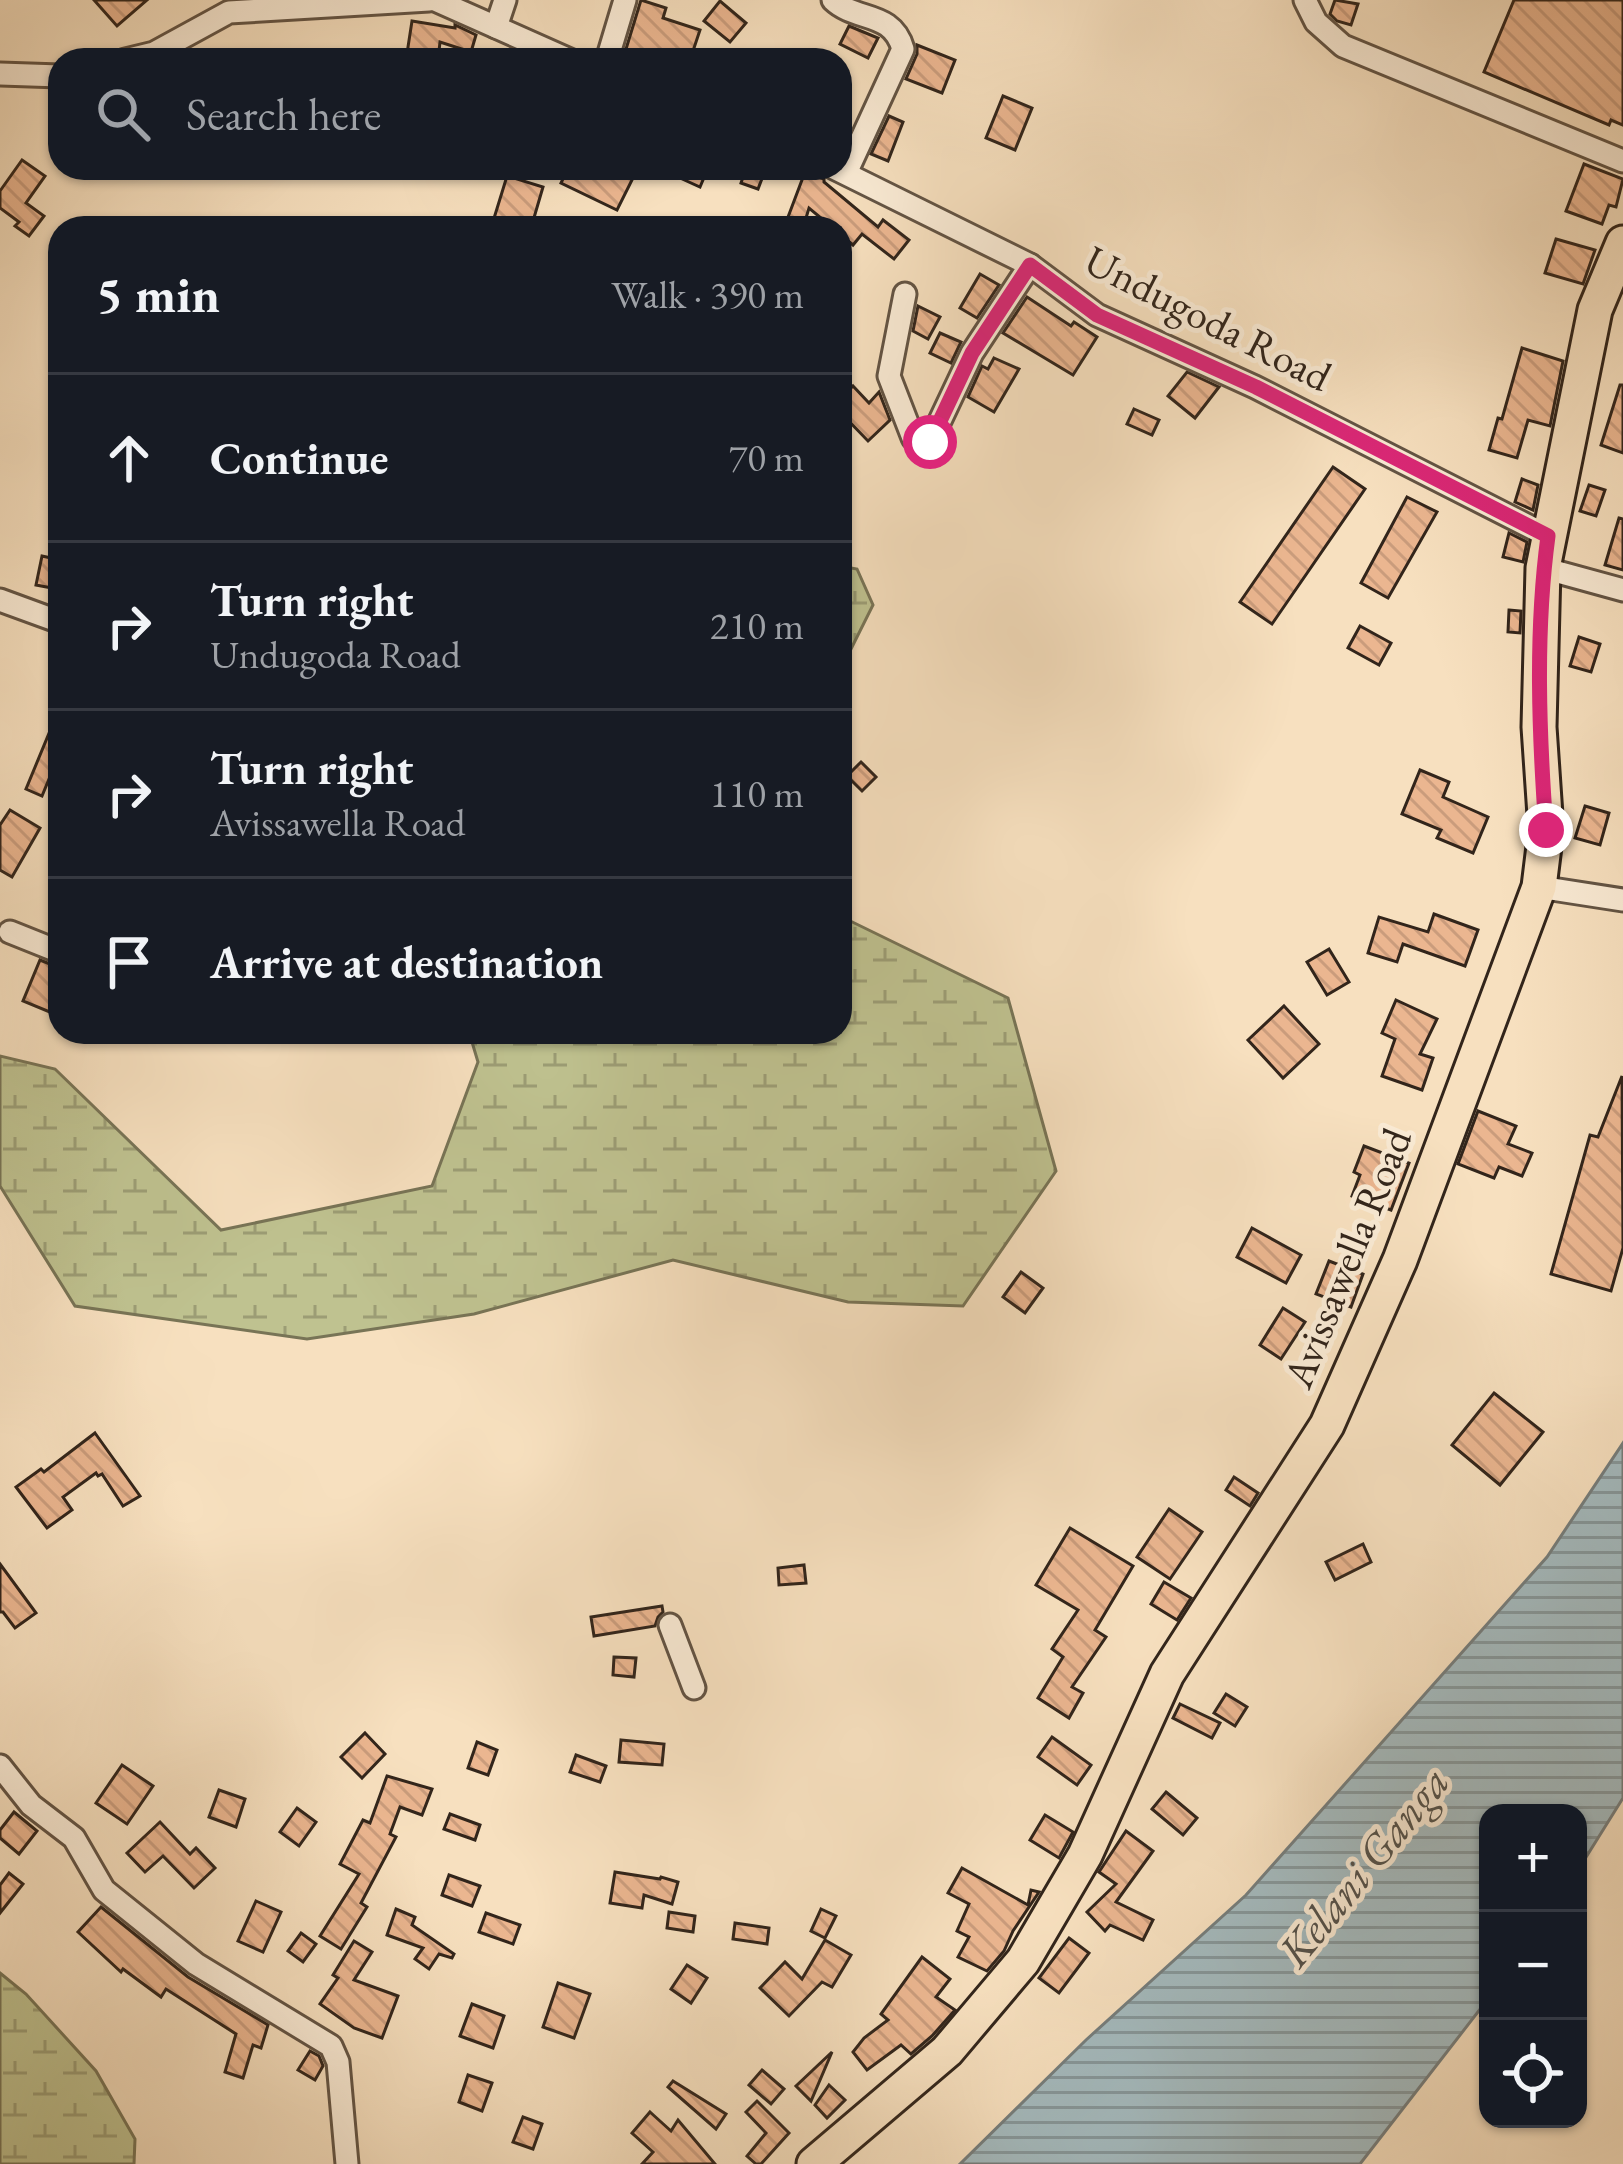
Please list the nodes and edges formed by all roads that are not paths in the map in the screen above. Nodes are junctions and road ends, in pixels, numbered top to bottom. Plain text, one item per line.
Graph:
1 (432, 0) edge
2 (505, 0) edge
3 (625, 0) edge
4 (833, 0) edge
5 (1305, 0) edge
6 (496, 27) junction
7 (163, 48) edge
8 (543, 48) edge
9 (611, 48) edge
10 (0, 74) edge
11 (48, 76) edge
12 (852, 147) edge
13 (1623, 161) edge
14 (852, 176) edge
15 (1623, 243) edge
16 (1030, 265) junction
17 (905, 295) dead end
18 (1546, 552) junction
19 (1623, 590) edge
20 (0, 600) edge
21 (48, 618) edge
22 (1539, 887) junction
23 (1623, 900) edge
24 (10, 932) dead end
25 (48, 947) edge
26 (670, 1625) dead end
27 (694, 1688) dead end
28 (0, 1766) edge
29 (347, 2164) edge
30 (814, 2164) edge

1 - 6 street
1 - 7 street
2 - 6 street
3 - 9 street
4 - 12 street
5 - 13 street
6 - 8 street
10 - 11 street
14 - 16 street, Undugoda Road
15 - 18 main road, Avissawella Road
16 - 17 street
16 - 18 street, Undugoda Road
18 - 19 street, Undugoda Road
18 - 22 main road, Avissawella Road
20 - 21 street
22 - 23 street
22 - 30 main road, Avissawella Road
24 - 25 street
26 - 27 street
28 - 29 street

